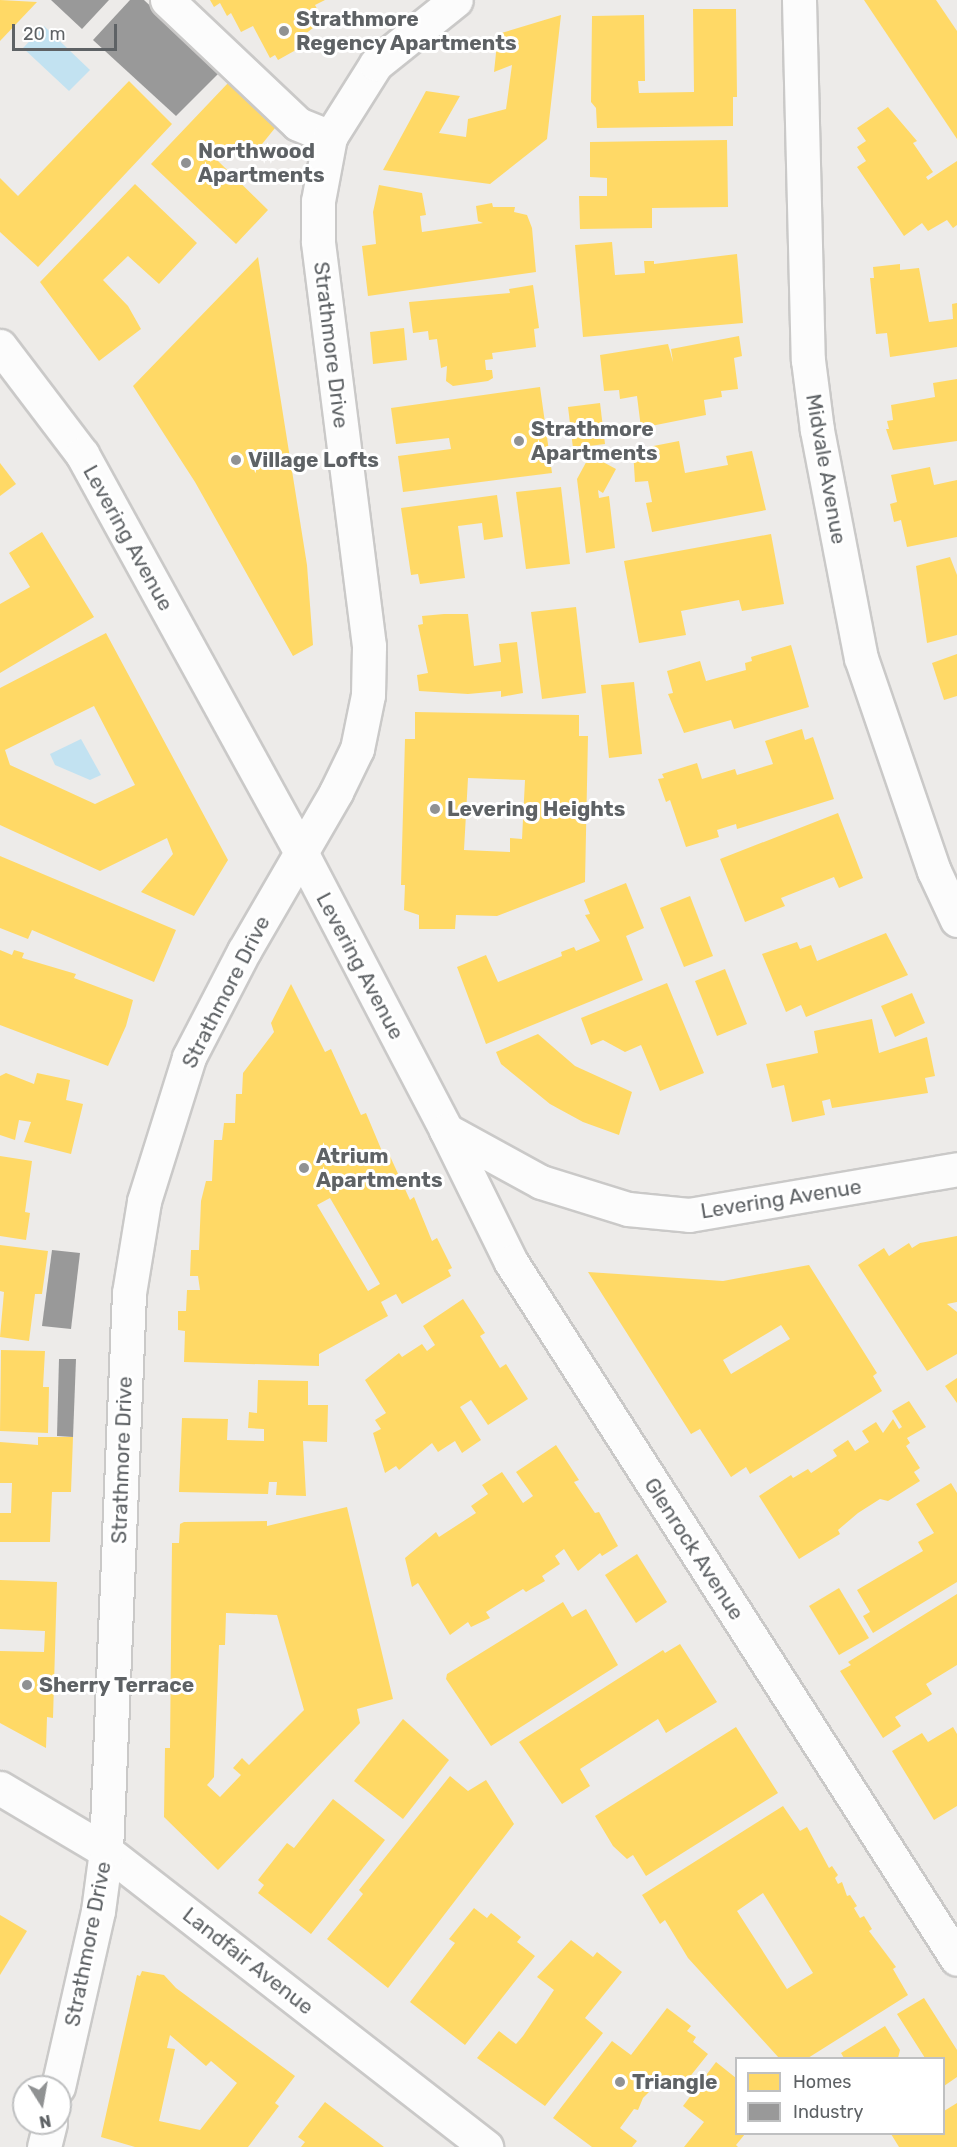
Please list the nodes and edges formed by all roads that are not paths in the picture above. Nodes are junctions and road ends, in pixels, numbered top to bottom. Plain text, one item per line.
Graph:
1 (167, 0) edge
2 (456, 0) edge
3 (799, 0) edge
4 (330, 137) junction
5 (0, 346) edge
6 (302, 854) junction
7 (957, 920) edge
8 (446, 1130) junction
9 (957, 1169) edge
10 (0, 1788) edge
11 (106, 1851) junction
12 (957, 1959) edge
13 (61, 2075) edge
14 (486, 2147) edge

1 - 4 street
2 - 4 street, Strathmore Drive
3 - 7 street, Midvale Avenue
4 - 6 street, Strathmore Drive
5 - 6 street, Levering Avenue
6 - 8 street, Levering Avenue
6 - 11 street, Strathmore Drive
8 - 9 street, Levering Avenue
8 - 12 street, Glenrock Avenue
10 - 11 street, Landfair Avenue
11 - 13 street, Strathmore Drive
11 - 14 street, Landfair Avenue

